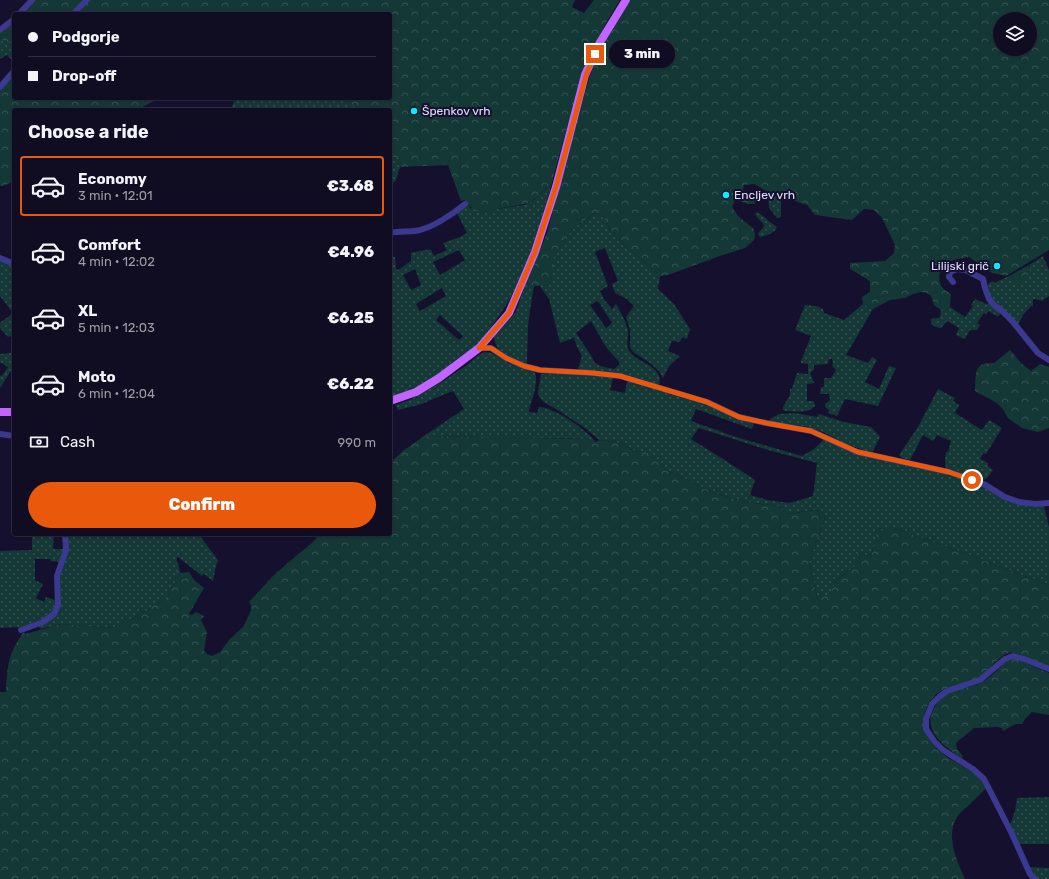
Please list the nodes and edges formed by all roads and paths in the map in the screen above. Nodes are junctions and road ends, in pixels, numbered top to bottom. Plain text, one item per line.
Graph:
1 (32, 0) edge
2 (87, 0) edge
3 (626, 0) edge
4 (21, 12) edge
5 (76, 12) edge
6 (12, 21) edge
7 (0, 30) edge
8 (12, 73) edge
9 (0, 87) edge
10 (465, 204) dead end
11 (392, 232) edge
12 (0, 258) edge
13 (12, 263) edge
14 (953, 282) dead end
15 (479, 348) junction
16 (1049, 360) edge
17 (392, 400) edge
18 (0, 412) edge
19 (12, 412) edge
20 (0, 434) edge
21 (12, 436) edge
22 (1049, 503) edge
23 (65, 536) edge
24 (21, 630) dead end
25 (1049, 669) edge
26 (1035, 879) edge

1 - 4 street
2 - 5 street
3 - 15 main road
6 - 7 street
8 - 9 street
10 - 11 street
12 - 13 street
14 - 16 street
15 - 17 main road
15 - 22 street
18 - 19 main road
20 - 21 street
23 - 24 street
25 - 26 street

